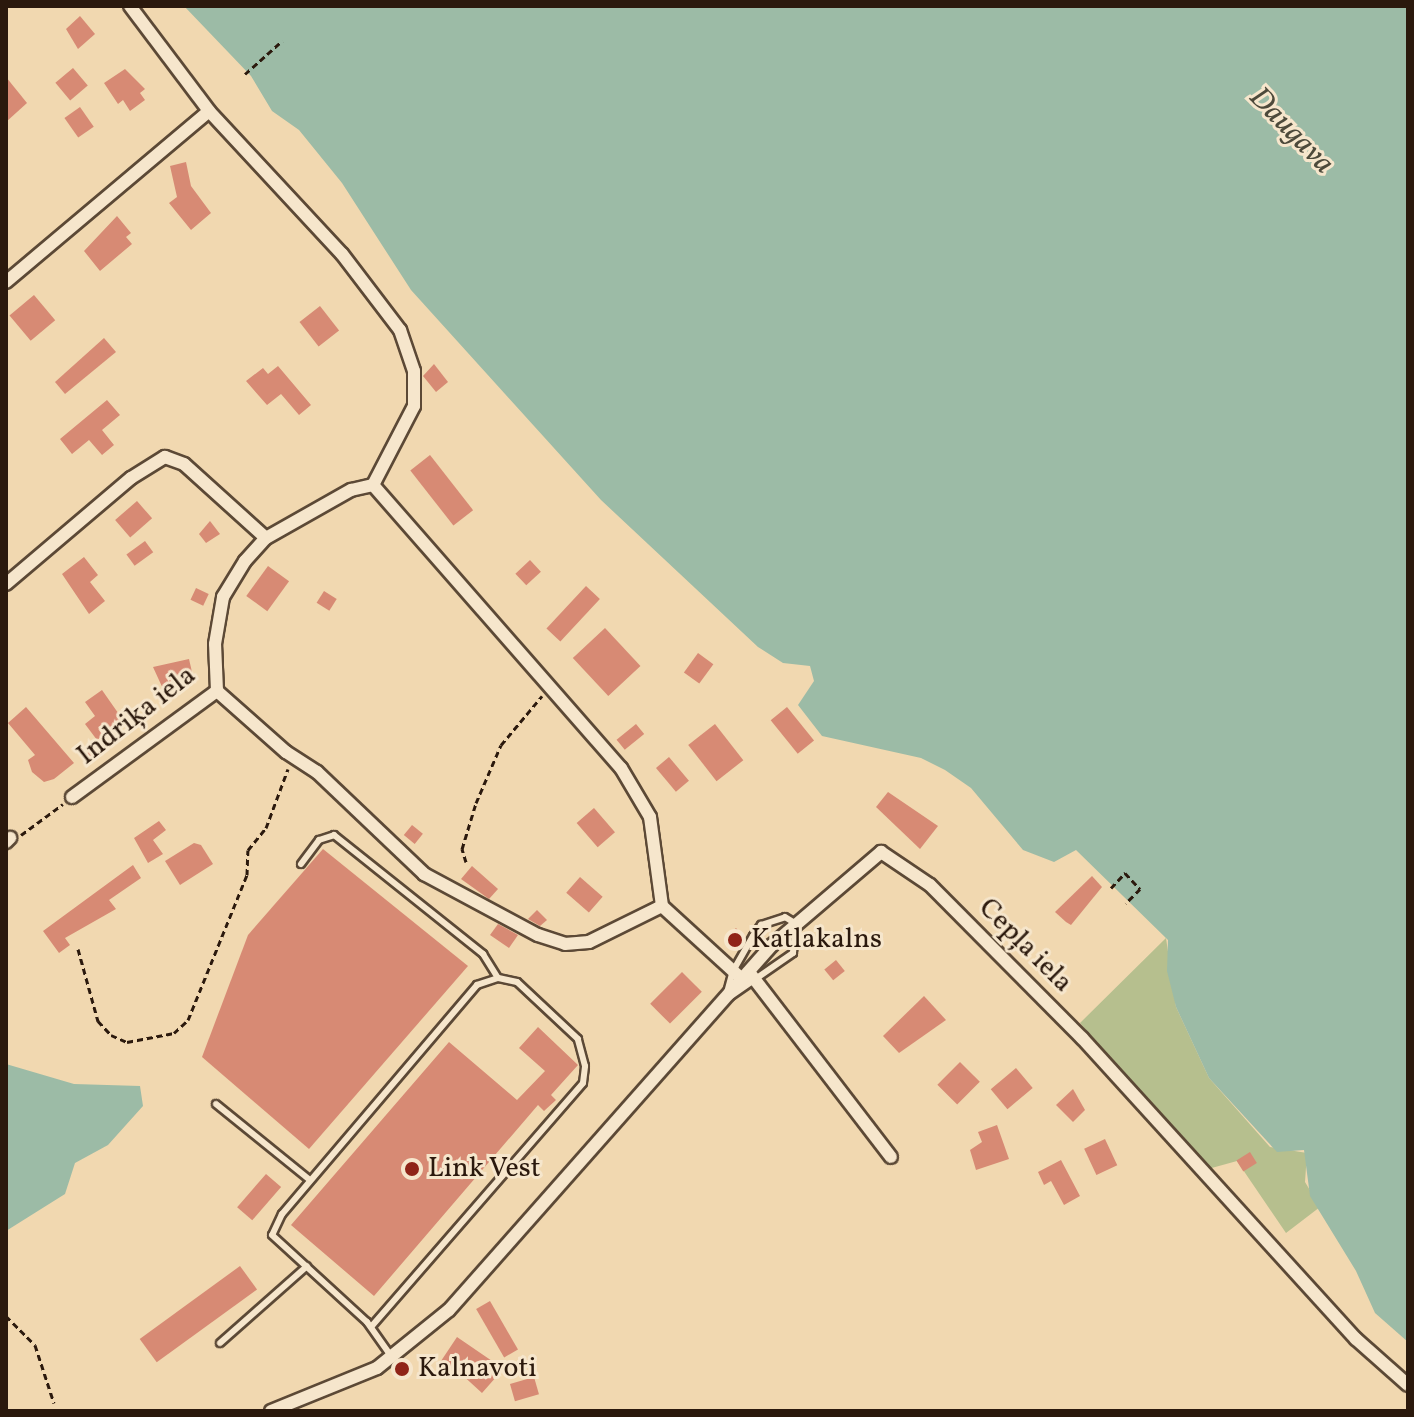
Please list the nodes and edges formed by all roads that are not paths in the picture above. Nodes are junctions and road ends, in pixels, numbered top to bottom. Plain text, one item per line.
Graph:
1 (130, 6) edge
2 (209, 111) junction
3 (6, 282) edge
4 (373, 485) junction
5 (266, 538) junction
6 (6, 584) edge
7 (217, 691) junction
8 (72, 797) road end
9 (301, 864) dead end
10 (662, 906) junction
11 (796, 924) junction
12 (745, 975) junction
13 (498, 978) junction
14 (216, 1104) dead end
15 (891, 1157) dead end
16 (310, 1180) junction
17 (307, 1266) junction
18 (371, 1327) junction
19 (220, 1343) dead end
20 (391, 1357) junction
21 (1408, 1385) edge
22 (271, 1411) edge

1 - 2 street
2 - 3 street
2 - 4 street
4 - 5 street, Indriķa iela
4 - 10 street
5 - 6 street
5 - 7 street, Indriķa iela
7 - 8 street, Indriķa iela
7 - 10 street
9 - 13 lane
10 - 12 street
11 - 12 street
11 - 12 lane
11 - 12 lane
11 - 21 street, Cepļa iela
12 - 15 street
12 - 20 street
13 - 16 lane
13 - 18 lane
14 - 16 lane
16 - 17 lane
17 - 18 lane
17 - 19 lane
18 - 20 lane
20 - 22 street

